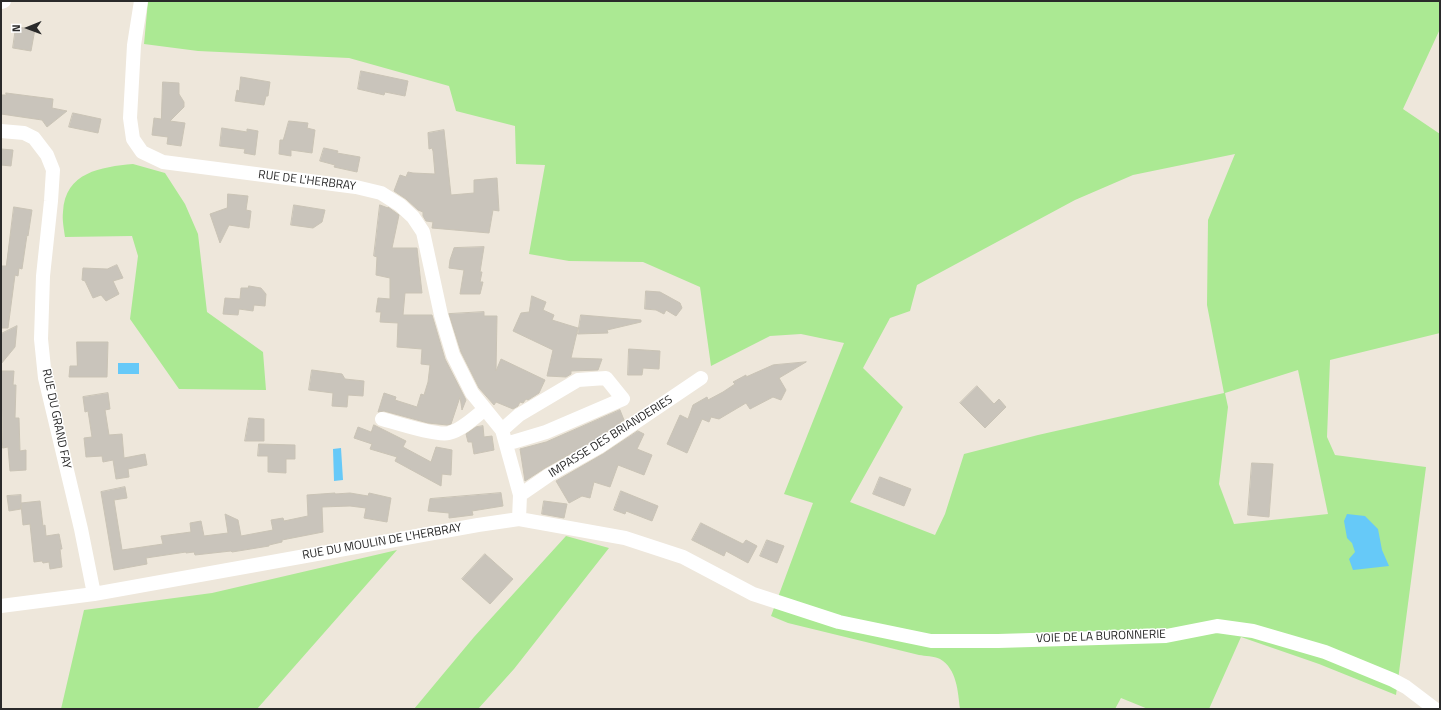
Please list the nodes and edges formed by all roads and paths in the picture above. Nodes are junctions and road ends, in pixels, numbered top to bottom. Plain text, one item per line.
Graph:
1 (4, 1) edge
2 (141, 1) edge
3 (1, 2) edge
4 (1, 131) edge
5 (701, 378) dead end
6 (485, 409) junction
7 (382, 419) dead end
8 (502, 430) junction
9 (506, 444) junction
10 (520, 495) junction
11 (519, 519) junction
12 (94, 594) junction
13 (753, 594) joint
14 (1, 606) edge
15 (1435, 709) edge

1 - 3 street
2 - 6 street, RUE DE L'HERBRAY
4 - 12 street, RUE DU GRAND FAY
5 - 10 street, IMPASSE DES BRIANDERIES
6 - 7 street
6 - 8 street, RUE DE L'HERBRAY
8 - 9 street, RUE DE L'HERBRAY
8 - 9 street
9 - 10 street, RUE DE L'HERBRAY
10 - 11 street, RUE DE L'HERBRAY
11 - 12 street, RUE DU MOULIN DE L'HERBRAY
11 - 13 street, RUE DU MOULIN DE L'HERBRAY
12 - 14 street, RUE DU MOULIN DE L'HERBRAY
13 - 15 street, VOIE DE LA BURONNERIE

